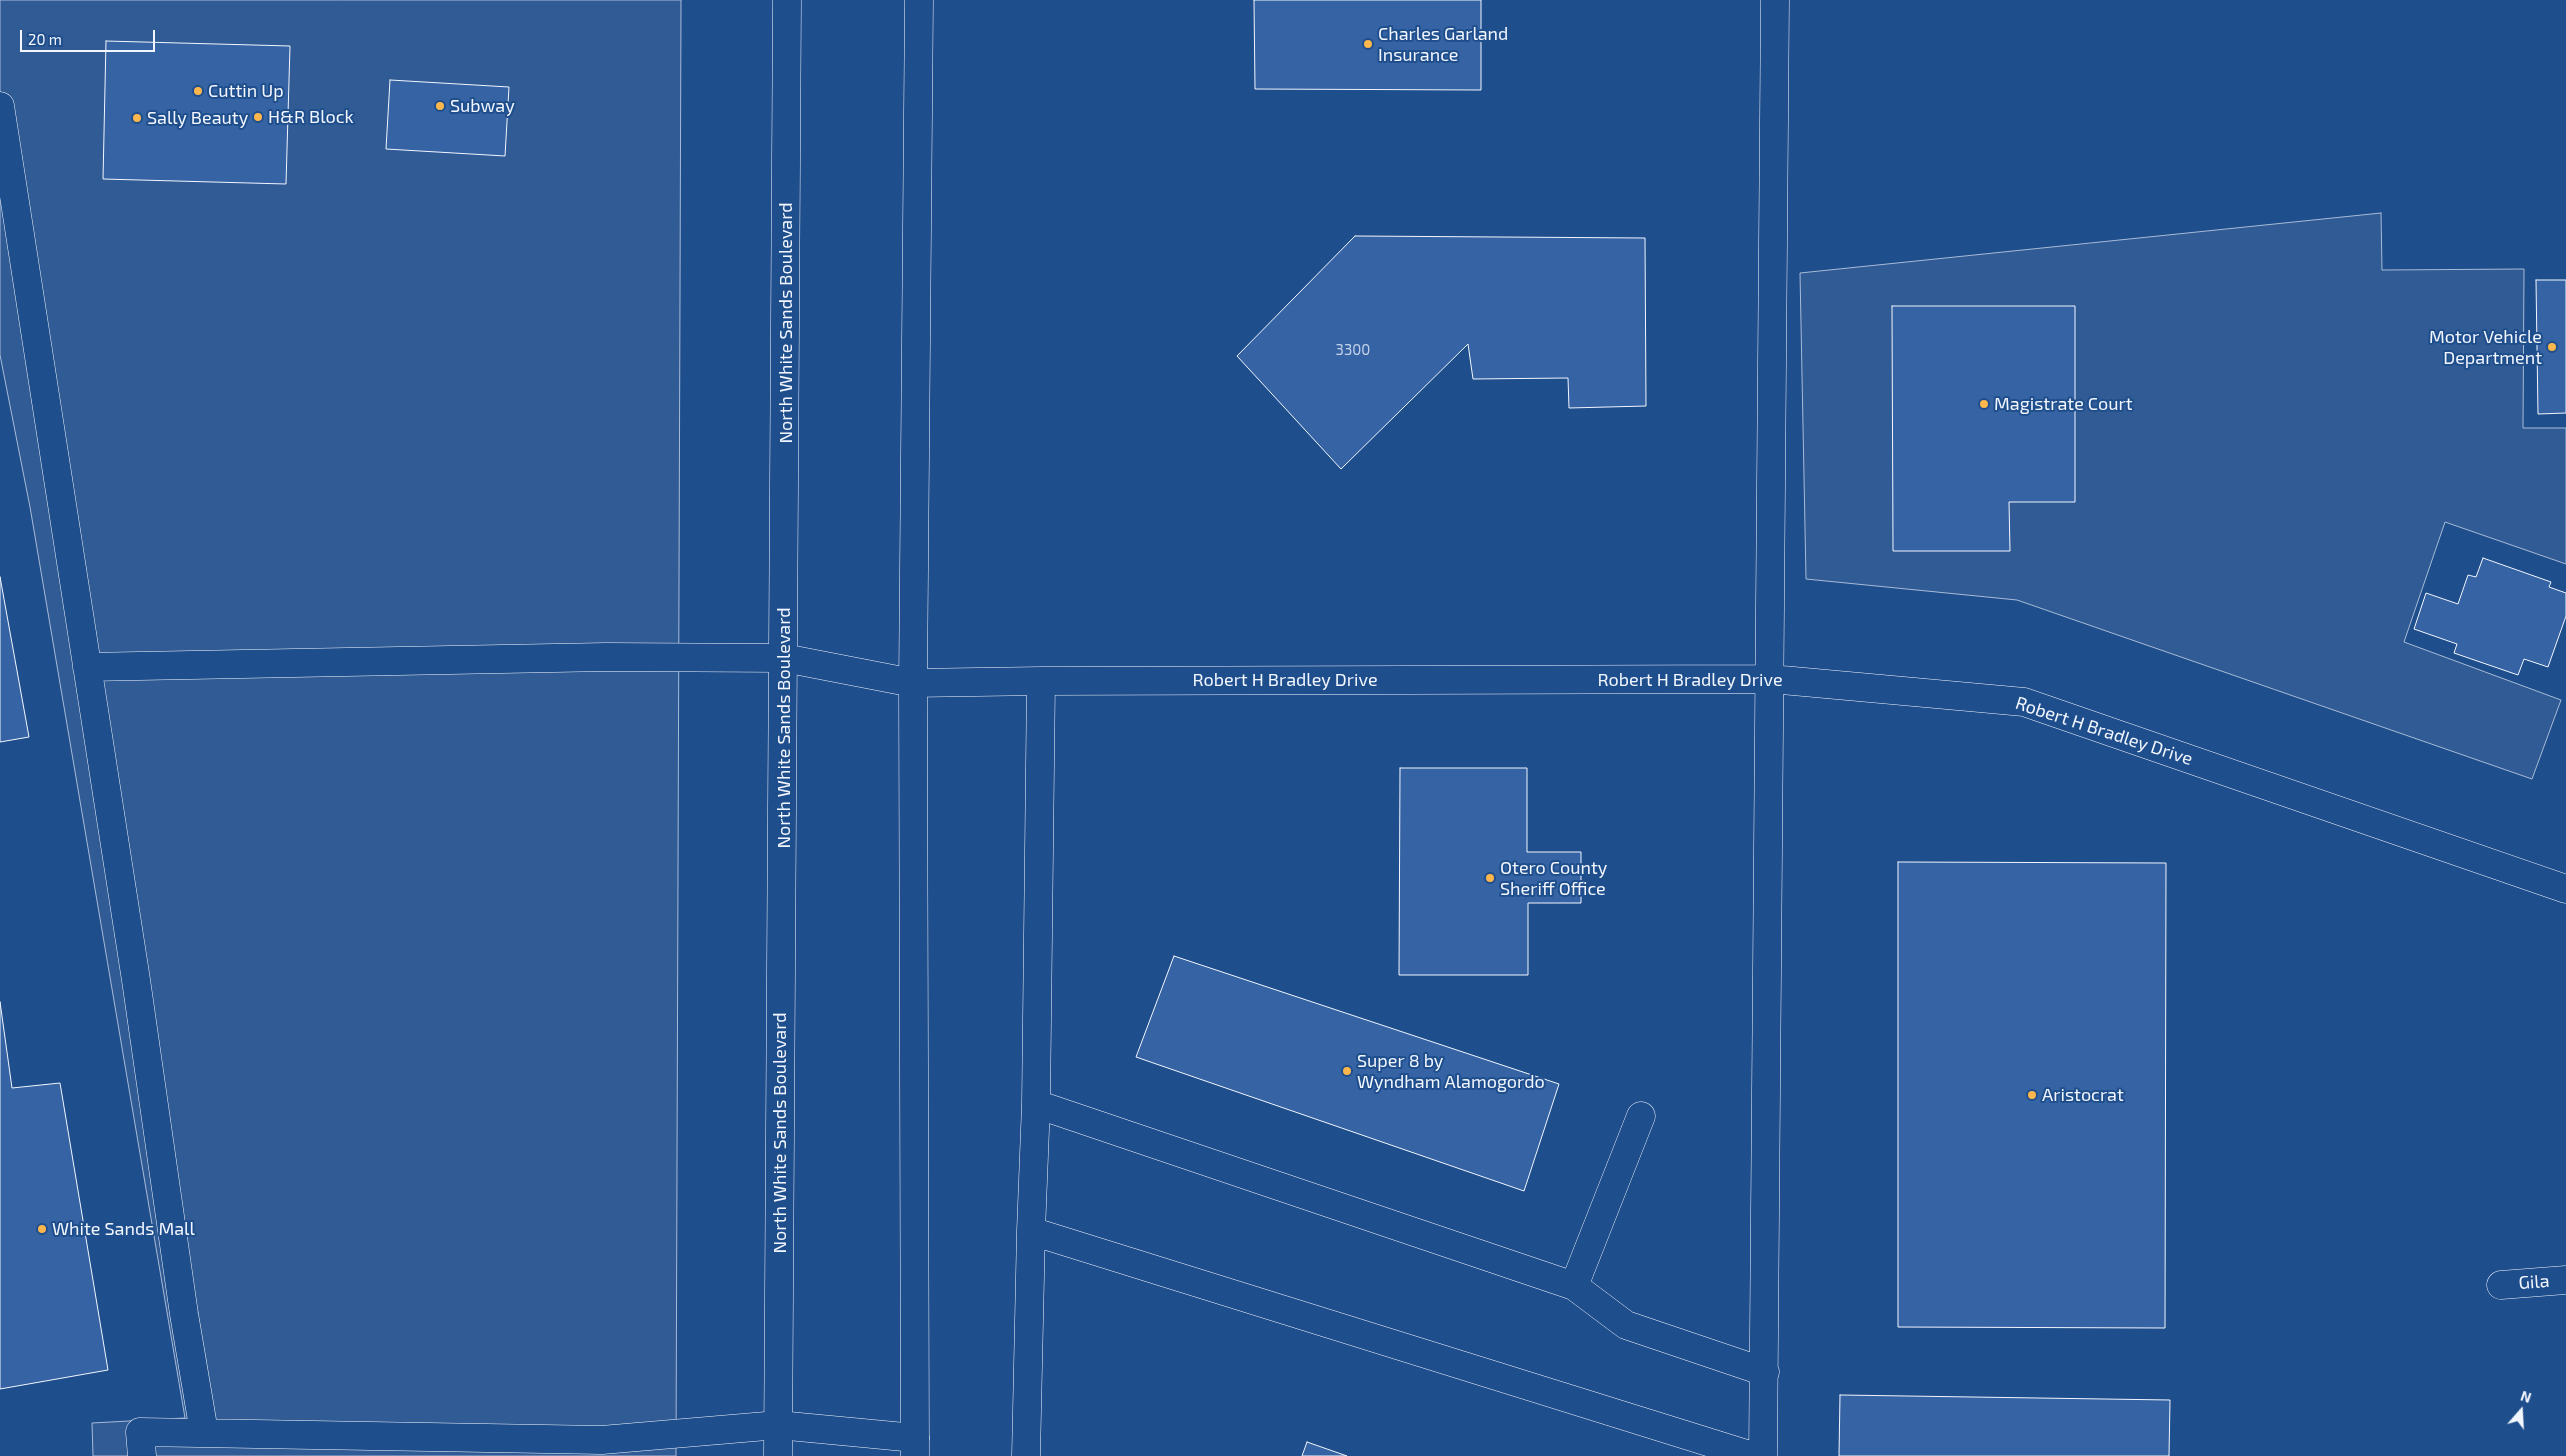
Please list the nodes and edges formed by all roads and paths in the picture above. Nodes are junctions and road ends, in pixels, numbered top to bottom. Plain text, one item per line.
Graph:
1 (787, 0) edge
2 (918, 0) edge
3 (1775, 0) edge
4 (0, 106) edge
5 (784, 658) junction
6 (87, 667) junction
7 (1771, 679) junction
8 (1041, 681) junction
9 (913, 683) junction
10 (2566, 889) edge
11 (1036, 1104) junction
12 (1641, 1116) dead end
13 (1031, 1231) junction
14 (2566, 1280) edge
15 (2501, 1285) dead end
16 (1574, 1286) junction
17 (1765, 1372) junction
18 (778, 1424) junction
19 (204, 1432) junction
20 (915, 1447) edge
21 (142, 1456) edge
22 (778, 1456) edge
23 (1026, 1456) edge
24 (1753, 1456) edge
25 (1763, 1456) edge

1 - 5 main road, North White Sands Boulevard
2 - 9 main road
3 - 7 main road
4 - 6 main road
5 - 6 main road, Robert H Bradley Drive
5 - 9 main road, Robert H Bradley Drive
5 - 18 main road, North White Sands Boulevard
6 - 19 main road
7 - 8 main road, Robert H Bradley Drive
7 - 10 main road, Robert H Bradley Drive
7 - 17 main road
8 - 9 main road, Robert H Bradley Drive
8 - 11 main road
9 - 20 main road
11 - 13 main road
11 - 16 main road
12 - 16 main road
13 - 23 main road
13 - 24 main road
14 - 15 main road, Gila
16 - 17 main road
17 - 25 main road
18 - 19 main road
18 - 20 main road
18 - 22 main road, North White Sands Boulevard
19 - 21 main road

